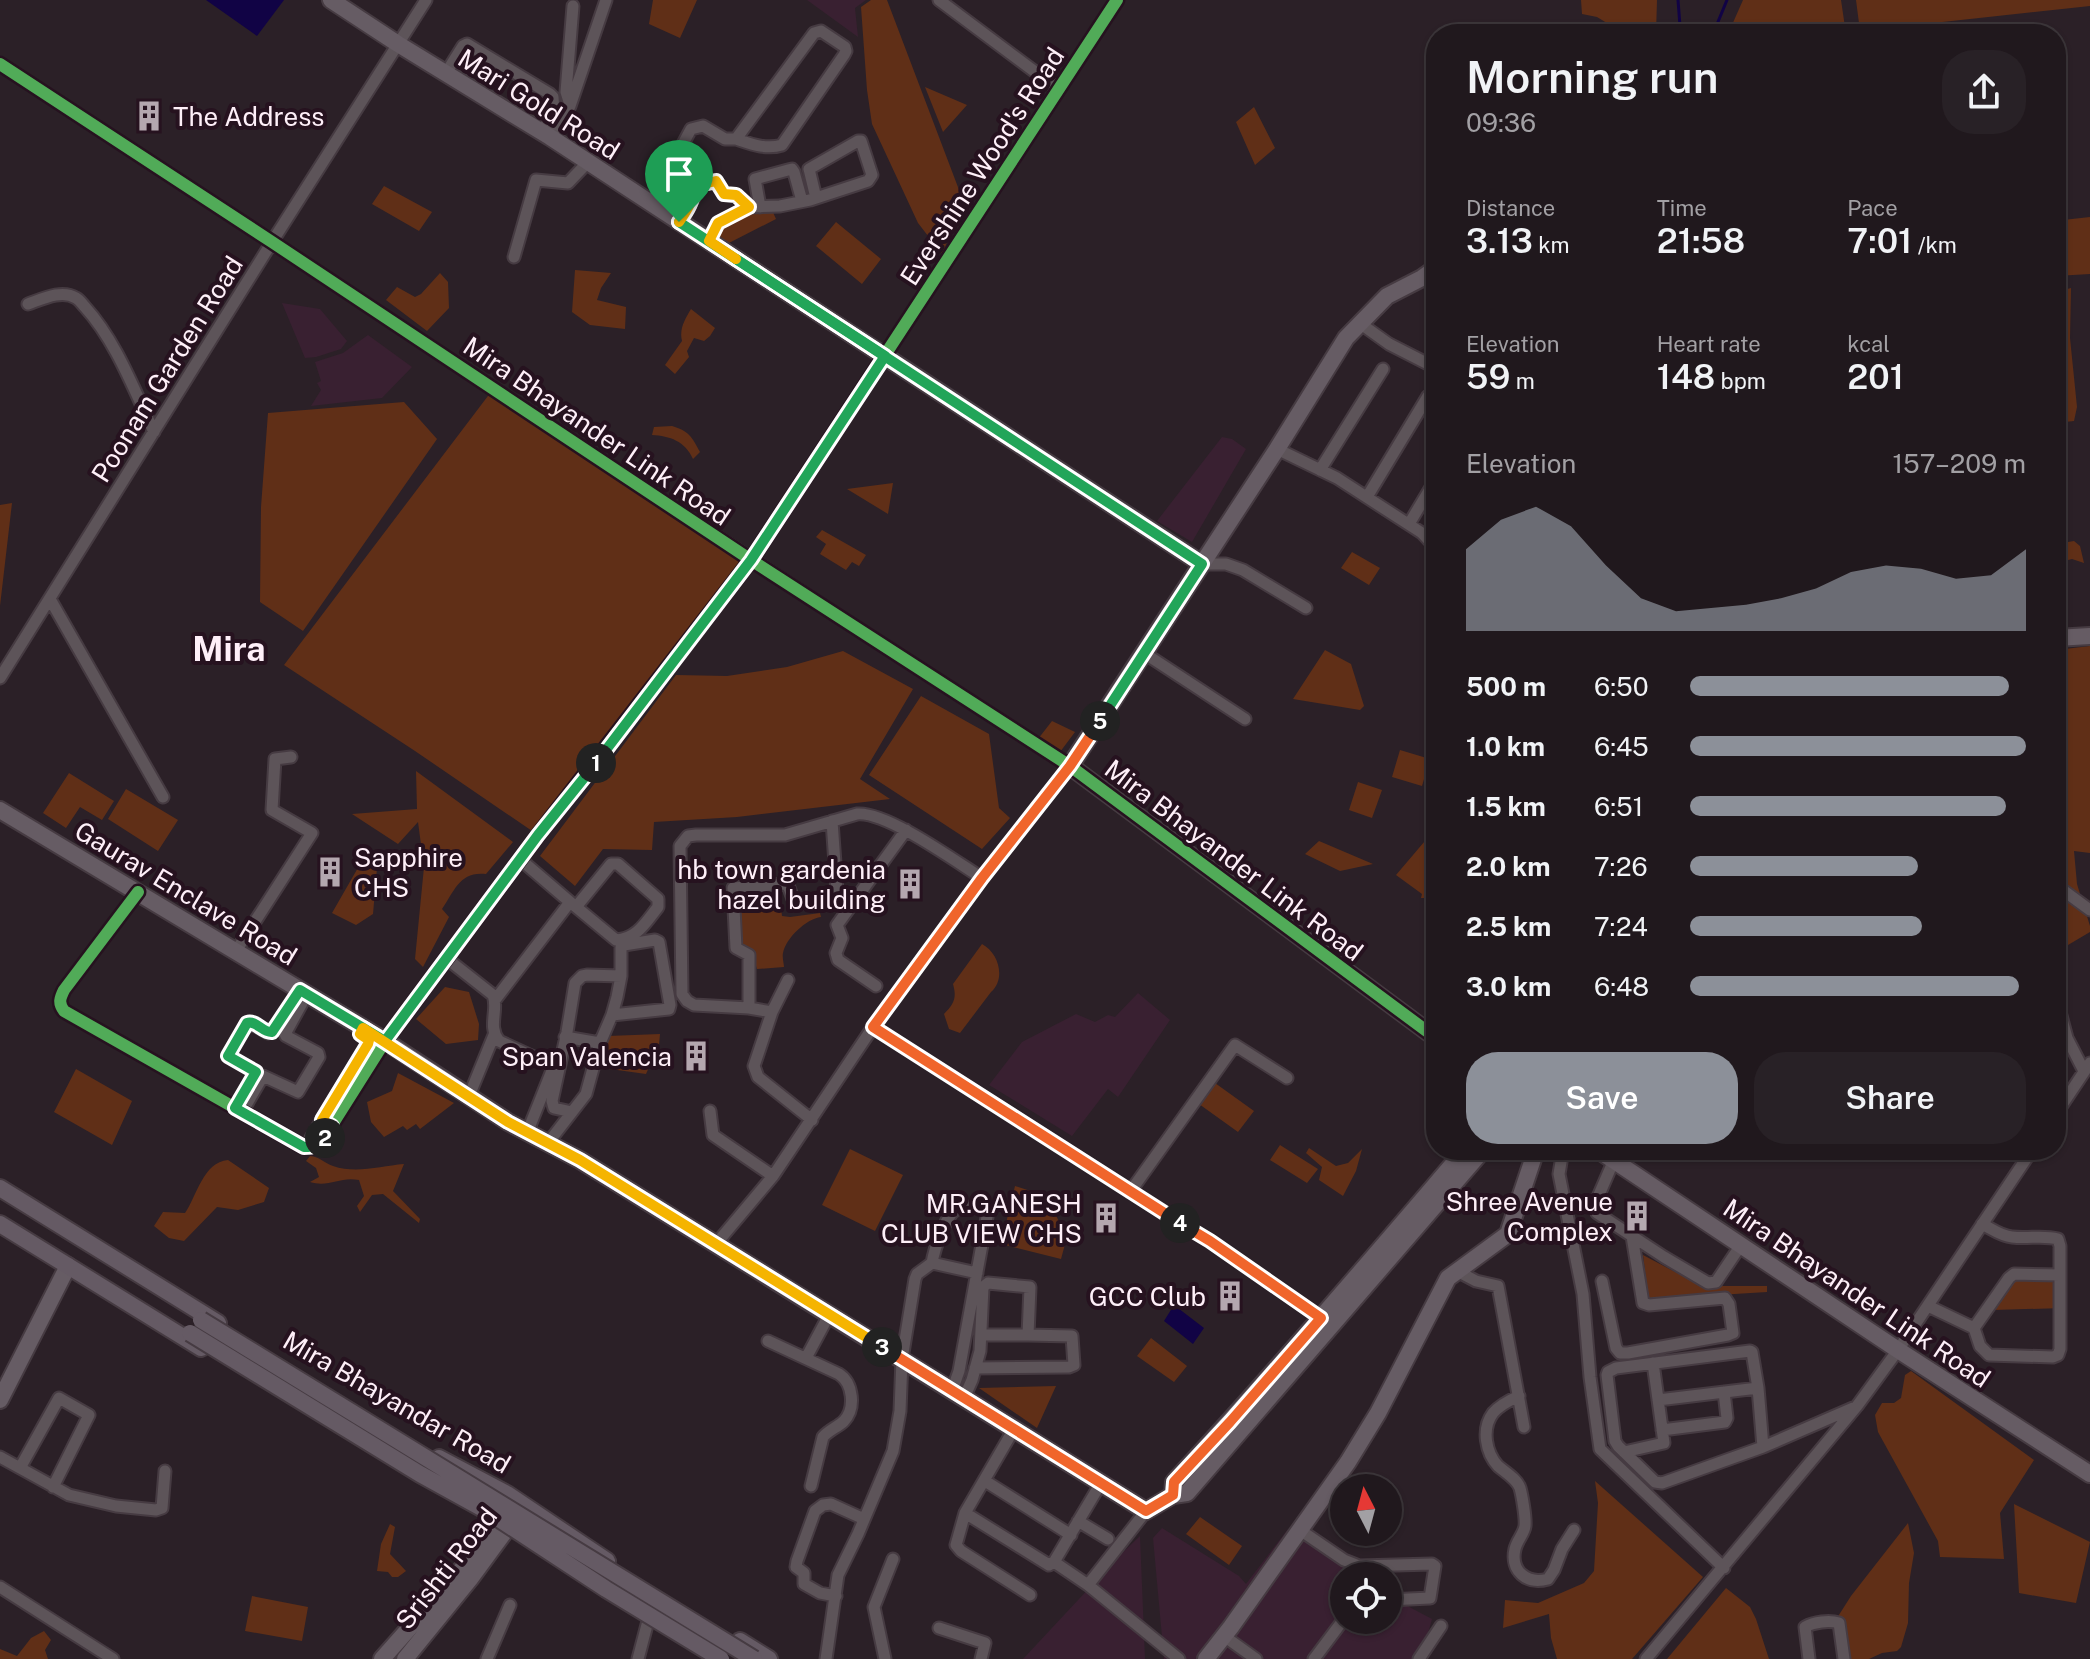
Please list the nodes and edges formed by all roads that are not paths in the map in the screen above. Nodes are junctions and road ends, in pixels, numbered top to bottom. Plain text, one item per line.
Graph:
1 (331, 0) edge
2 (426, 0) edge
3 (606, 0) edge
4 (939, 0) edge
5 (1117, 0) edge
6 (573, 6) dead end
7 (398, 44) junction
8 (0, 64) edge
9 (446, 73) junction
10 (1058, 89) junction
11 (570, 106) junction
12 (546, 135) junction
13 (736, 139) junction
14 (588, 162) junction
15 (816, 198) junction
16 (802, 201) junction
17 (651, 203) junction
18 (755, 207) junction
19 (679, 222) junction
20 (709, 241) junction
21 (272, 242) junction
22 (514, 257) dead end
23 (1426, 275) edge
24 (28, 304) dead end
25 (1361, 324) junction
26 (885, 356) junction
27 (1426, 363) edge
28 (1383, 369) dead end
29 (1426, 399) edge
30 (154, 432) junction
31 (1277, 449) junction
32 (1320, 470) junction
33 (1426, 496) edge
34 (1367, 497) junction
35 (1409, 524) junction
36 (1426, 537) edge
37 (751, 560) junction
38 (1202, 564) junction
39 (50, 599) junction
40 (1306, 608) dead end
41 (2090, 636) edge
42 (2066, 637) edge
43 (1144, 653) junction
44 (0, 678) edge
45 (1245, 719) dead end
46 (291, 757) dead end
47 (1070, 766) junction
48 (163, 797) dead end
49 (0, 810) edge
50 (832, 821) junction
51 (906, 830) junction
52 (521, 860) junction
53 (982, 878) junction
54 (138, 892) junction
55 (2066, 892) edge
56 (573, 904) junction
57 (2090, 910) edge
58 (236, 951) junction
59 (446, 958) junction
60 (621, 976) junction
61 (788, 980) dead end
62 (876, 986) dead end
63 (304, 992) junction
64 (495, 1000) junction
65 (749, 1008) junction
66 (772, 1012) junction
67 (612, 1015) junction
68 (873, 1027) junction
69 (363, 1028) junction
70 (1426, 1031) edge
71 (2066, 1034) edge
72 (494, 1035) junction
73 (565, 1037) junction
74 (385, 1041) junction
75 (600, 1043) junction
76 (2087, 1067) edge
77 (1287, 1078) dead end
78 (469, 1096) junction
79 (2066, 1099) edge
80 (238, 1110) junction
81 (710, 1111) dead end
82 (572, 1112) junction
83 (812, 1120) junction
84 (327, 1123) junction
85 (527, 1133) junction
86 (311, 1138) dead end
87 (548, 1143) junction
88 (1459, 1160) edge
89 (1472, 1160) edge
90 (1533, 1160) edge
91 (1561, 1160) edge
92 (1614, 1160) joint
93 (2025, 1160) edge
94 (773, 1176) junction
95 (0, 1188) edge
96 (1440, 1190) junction
97 (1130, 1192) junction
98 (0, 1224) edge
99 (1982, 1224) junction
100 (1632, 1236) junction
101 (716, 1244) junction
102 (1741, 1245) junction
103 (932, 1263) junction
104 (68, 1266) junction
105 (1457, 1271) junction
106 (977, 1273) junction
107 (2060, 1275) junction
108 (149, 1280) junction
109 (1602, 1281) dead end
110 (133, 1306) junction
111 (1928, 1306) junction
112 (829, 1315) junction
113 (1327, 1322) junction
114 (196, 1327) junction
115 (1974, 1328) junction
116 (981, 1335) junction
117 (1028, 1335) junction
118 (768, 1341) dead end
119 (1898, 1350) junction
120 (806, 1358) junction
121 (902, 1359) junction
122 (1653, 1363) junction
123 (975, 1368) junction
124 (1758, 1388) junction
125 (1724, 1392) junction
126 (958, 1394) junction
127 (1519, 1396) junction
128 (0, 1400) edge
129 (1658, 1400) junction
130 (1857, 1406) junction
131 (1524, 1427) dead end
132 (1014, 1429) junction
133 (1662, 1430) junction
134 (1763, 1447) junction
135 (1624, 1452) junction
136 (0, 1457) edge
137 (20, 1468) junction
138 (165, 1471) dead end
139 (2090, 1474) edge
140 (985, 1481) junction
141 (1101, 1483) junction
142 (811, 1486) dead end
143 (53, 1487) junction
144 (507, 1494) junction
145 (523, 1504) junction
146 (1146, 1511) junction
147 (965, 1513) junction
148 (864, 1519) junction
149 (1078, 1521) junction
150 (500, 1525) junction
151 (1300, 1530) junction
152 (1574, 1530) dead end
153 (1071, 1535) junction
154 (1108, 1539) dead end
155 (893, 1559) dead end
156 (1054, 1562) junction
157 (1348, 1562) edge
158 (1402, 1567) edge
159 (1724, 1568) junction
160 (1088, 1585) junction
161 (0, 1587) edge
162 (1030, 1595) dead end
163 (836, 1596) junction
164 (1402, 1599) edge
165 (510, 1605) dead end
166 (648, 1621) junction
167 (1441, 1626) dead end
168 (939, 1628) dead end
169 (1333, 1634) edge
170 (1224, 1636) junction
171 (402, 1654) edge
172 (113, 1659) edge
173 (382, 1659) edge
174 (487, 1659) edge
175 (638, 1659) edge
176 (710, 1659) edge
177 (721, 1659) edge
178 (754, 1659) edge
179 (769, 1659) edge
180 (826, 1659) edge
181 (885, 1659) edge
182 (981, 1659) edge
183 (1179, 1659) edge
184 (1206, 1659) edge
185 (1256, 1659) edge
186 (1314, 1659) edge
187 (1419, 1659) edge
188 (1646, 1659) edge
189 (1809, 1659) edge
190 (1844, 1659) edge

1 - 7 street, Mari Gold Road
2 - 7 street, Poonam Garden Road
3 - 11 street
4 - 10 street
5 - 10 street, Evershine Wood's Road
6 - 11 street
7 - 9 street, Mari Gold Road
7 - 21 street, Poonam Garden Road
8 - 21 street, Mira Bhayander Link Road
9 - 12 street, Mari Gold Road
9 - 12 street
10 - 26 street, Evershine Wood's Road
11 - 12 street
12 - 14 street, Mari Gold Road
13 - 13 street
13 - 17 street
14 - 17 street, Mari Gold Road
14 - 22 street
15 - 15 street
15 - 16 street
16 - 18 street
16 - 18 street
17 - 19 street, Mari Gold Road
18 - 19 street
18 - 20 street
19 - 20 street, Mari Gold Road
20 - 26 street, Mari Gold Road
21 - 30 street, Poonam Garden Road
21 - 37 street, Mira Bhayander Link Road
23 - 25 street
24 - 30 street
25 - 27 street
25 - 31 street
26 - 37 street, Evershine Wood's Road
26 - 38 street, Mari Gold Road
28 - 32 street
29 - 34 street
30 - 39 street, Poonam Garden Road
31 - 32 street
31 - 38 street
32 - 34 street
33 - 35 street
34 - 35 street
35 - 36 street
37 - 47 street, Mira Bhayander Link Road
37 - 52 street, Evershine Wood's Road
38 - 40 street
38 - 43 street
39 - 44 street, Poonam Garden Road
39 - 48 street
41 - 42 street
43 - 45 street
43 - 47 street
46 - 58 street
47 - 53 street
47 - 70 street, Mira Bhayander Link Road
49 - 54 street, Gaurav Enclave Road
50 - 51 street
50 - 65 street
50 - 65 street
51 - 53 street
51 - 62 street
52 - 56 street
52 - 59 street, Evershine Wood's Road
53 - 68 street
54 - 58 street, Gaurav Enclave Road
54 - 80 street
55 - 57 street
56 - 56 street
56 - 64 street
58 - 63 street, Gaurav Enclave Road
59 - 64 street
59 - 74 street, Evershine Wood's Road
60 - 67 street
60 - 67 street
60 - 73 street
61 - 66 street
63 - 69 street, Gaurav Enclave Road
63 - 80 street
63 - 80 street
64 - 72 street
65 - 66 street
66 - 83 street
67 - 75 street
68 - 83 street
68 - 97 street
69 - 74 street, Gaurav Enclave Road
69 - 84 street
71 - 76 street
72 - 78 street
72 - 85 street
73 - 75 street
73 - 82 street
74 - 78 street, Gaurav Enclave Road
74 - 84 street, Evershine Wood's Road
75 - 82 street
76 - 79 street
77 - 97 street
78 - 85 street, Gaurav Enclave Road
80 - 84 street
81 - 94 street
82 - 87 street
83 - 94 street
84 - 86 street
85 - 87 street, Gaurav Enclave Road
87 - 101 street, Gaurav Enclave Road
88 - 96 street
89 - 96 street
90 - 105 street
91 - 159 street
92 - 100 street
92 - 102 street, Mira Bhayander Link Road
93 - 99 street
94 - 101 street
95 - 108 main road, Mira Bhayandar Road
96 - 113 street
97 - 113 street
98 - 104 main road, Mira Bhayandar Road
99 - 107 street
99 - 111 street
100 - 102 street
100 - 109 street
101 - 112 street, Gaurav Enclave Road
102 - 119 street, Mira Bhayander Link Road
103 - 106 street
103 - 106 street
103 - 121 street
104 - 110 main road, Mira Bhayandar Road
104 - 128 street
105 - 127 street
105 - 151 street
106 - 126 street
107 - 115 street
107 - 115 street
108 - 114 main road
108 - 144 main road, Mira Bhayandar Road
110 - 114 main road
110 - 150 main road, Mira Bhayandar Road
111 - 115 street
111 - 119 street
112 - 120 street
112 - 121 street, Gaurav Enclave Road
113 - 146 street
114 - 177 main road, bridge
114 - 178 main road, bridge
116 - 117 street
116 - 117 street
116 - 123 street
117 - 123 street
118 - 120 street
119 - 130 street
119 - 139 street, Mira Bhayander Link Road
120 - 142 street
121 - 126 street, Gaurav Enclave Road
121 - 148 street
122 - 124 street
122 - 129 street
122 - 135 street
123 - 126 street
124 - 125 street
124 - 134 street
125 - 129 street
125 - 133 street
126 - 132 street, Gaurav Enclave Road
127 - 131 street
127 - 152 street
129 - 133 street
130 - 134 street
130 - 159 street
132 - 140 street
132 - 141 street, Gaurav Enclave Road
133 - 135 street
134 - 135 street
136 - 137 street
137 - 143 street
137 - 143 street
138 - 143 street
140 - 147 street
140 - 153 street
141 - 146 street, Gaurav Enclave Road
141 - 149 street
144 - 145 main road, Mira Bhayandar Road
144 - 150 street, Srishti Road
145 - 150 street, Srishti Road
145 - 179 main road, Mira Bhayandar Road
146 - 160 street
147 - 156 street
147 - 162 street
148 - 163 street
148 - 163 street
149 - 153 street
149 - 154 street
150 - 166 main road, Mira Bhayandar Road
150 - 171 street, Srishti Road
151 - 157 street
151 - 170 street
153 - 156 street
155 - 181 street
156 - 160 street
158 - 164 street
159 - 188 street
160 - 183 street
161 - 172 street
163 - 180 street
165 - 174 street
166 - 175 street
166 - 176 main road, Mira Bhayandar Road
167 - 187 street
168 - 182 street
169 - 186 street
170 - 184 street
170 - 185 street
171 - 173 street, Srishti Road
189 - 190 street

